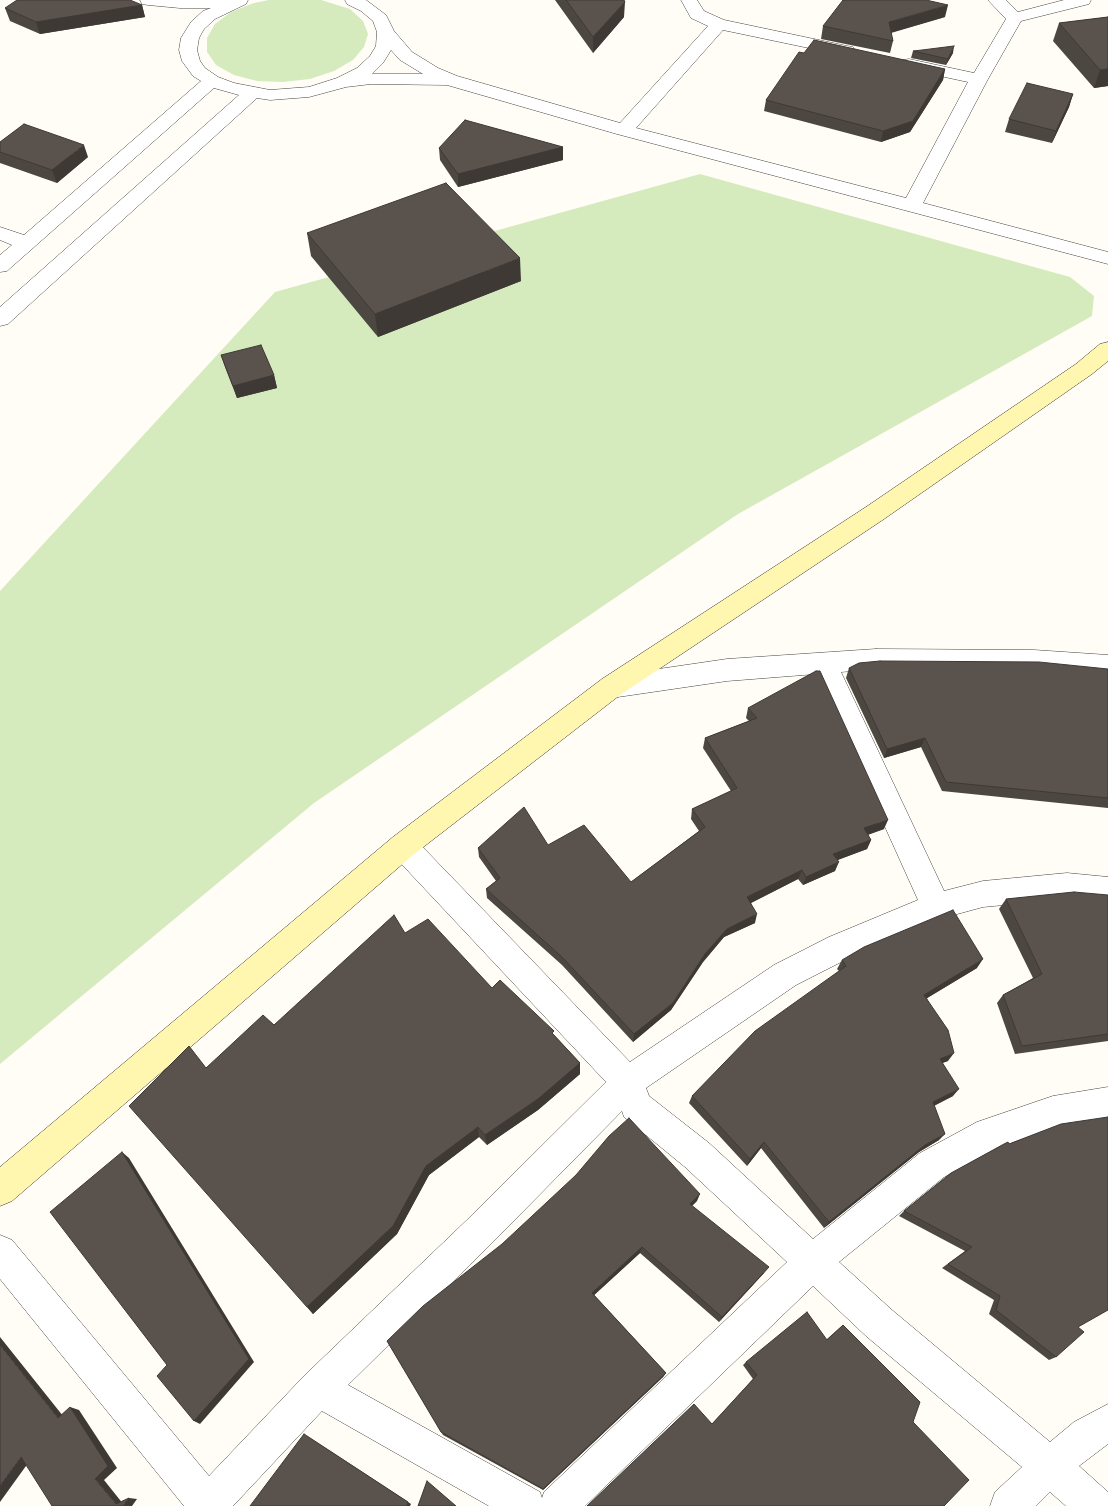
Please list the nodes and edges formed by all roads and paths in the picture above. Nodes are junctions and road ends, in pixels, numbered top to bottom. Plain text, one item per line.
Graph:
1 (233, 0) edge
2 (240, 0) edge
3 (689, 0) edge
4 (996, 0) edge
5 (1083, 0) edge
6 (141, 2) edge
7 (361, 2) edge
8 (1014, 18) junction
9 (719, 24) junction
10 (180, 28) junction
11 (386, 32) junction
12 (864, 55) edge
13 (892, 61) edge
14 (979, 79) junction
15 (450, 80) junction
16 (212, 81) junction
17 (343, 82) junction
18 (252, 93) junction
19 (624, 130) junction
20 (912, 205) junction
21 (0, 233) edge
22 (26, 243) junction
23 (1070, 247) junction
24 (1108, 252) edge
25 (1108, 258) edge
26 (0, 266) edge
27 (0, 319) edge
28 (1108, 349) edge
29 (1096, 365) edge
30 (824, 663) junction
31 (1108, 666) edge
32 (611, 687) junction
33 (403, 846) junction
34 (1108, 890) edge
35 (936, 906) junction
36 (628, 1082) junction
37 (1108, 1103) edge
38 (0, 1189) edge
39 (0, 1252) edge
40 (812, 1262) junction
41 (318, 1388) junction
42 (1108, 1423) edge
43 (1050, 1466) junction
44 (207, 1505) edge
45 (526, 1506) edge
46 (558, 1506) edge
47 (1009, 1506) edge
48 (1094, 1506) edge

1 - 6 street
2 - 10 street
3 - 9 street
4 - 8 street
5 - 8 street
6 - 10 street
7 - 11 street
8 - 14 street
9 - 12 street
9 - 19 street
10 - 16 street
11 - 15 street
11 - 17 street
13 - 14 street
14 - 20 street
15 - 17 street
15 - 19 street
16 - 18 street
16 - 22 street
17 - 18 street
18 - 27 street
19 - 20 street
20 - 23 street
21 - 22 street
22 - 26 street
23 - 24 street
23 - 25 street
28 - 29 main road
29 - 32 main road
30 - 31 street
30 - 32 street
30 - 35 street
32 - 33 main road
33 - 36 street
33 - 38 main road
34 - 35 street
35 - 36 street
36 - 40 street
36 - 41 street
37 - 40 street
39 - 44 street
40 - 43 street
40 - 46 street
41 - 44 street
41 - 45 street
42 - 43 street
43 - 47 street
43 - 48 street

